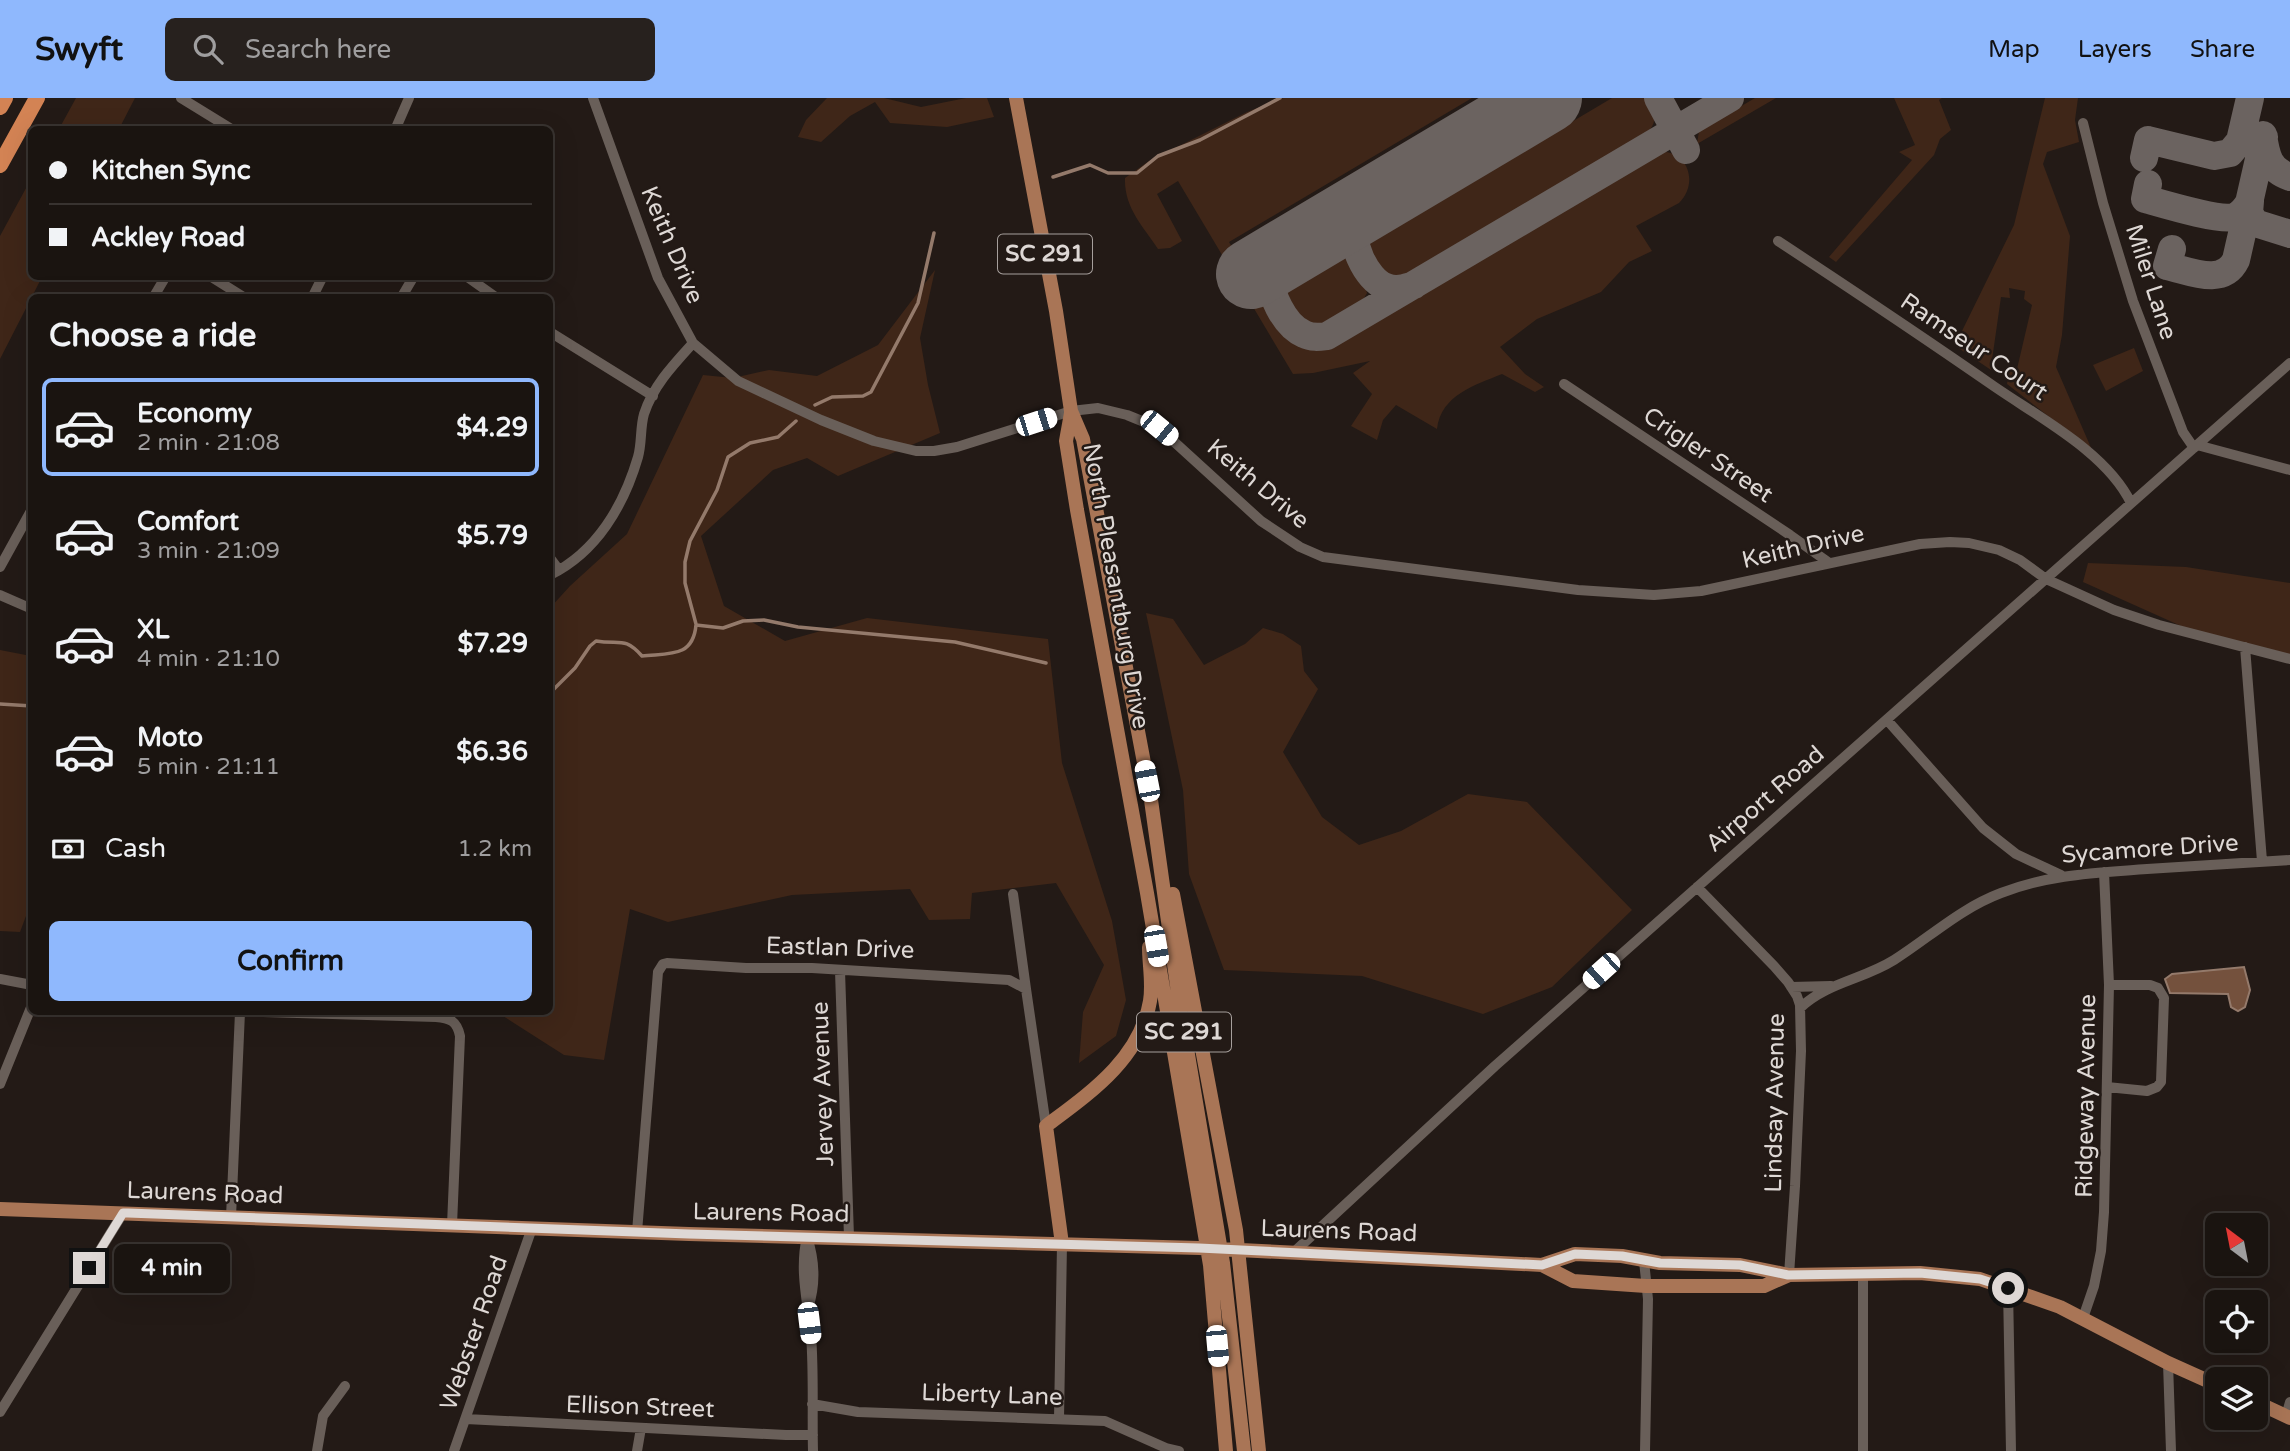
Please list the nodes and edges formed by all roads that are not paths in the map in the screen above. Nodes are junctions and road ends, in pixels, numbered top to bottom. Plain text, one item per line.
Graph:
1 (5, 98) edge
2 (37, 98) edge
3 (181, 98) edge
4 (409, 98) edge
5 (593, 98) edge
6 (1016, 98) edge
7 (0, 107) edge
8 (2083, 123) dead end
9 (226, 126) edge
10 (397, 126) edge
11 (0, 165) edge
12 (1778, 242) dead end
13 (217, 280) edge
14 (472, 280) edge
15 (239, 294) edge
16 (491, 294) edge
17 (553, 334) edge
18 (693, 343) junction
19 (2290, 363) edge
20 (1563, 384) dead end
21 (653, 396) junction
22 (1071, 411) junction
23 (2196, 447) junction
24 (2290, 470) edge
25 (2131, 503) junction
26 (28, 516) edge
27 (1828, 562) junction
28 (0, 567) edge
29 (554, 572) edge
30 (2046, 579) junction
31 (0, 595) edge
32 (28, 607) edge
33 (2245, 647) junction
34 (2290, 659) edge
35 (1887, 720) junction
36 (1151, 800) junction
37 (2290, 860) edge
38 (2262, 861) junction
39 (2104, 872) junction
40 (2062, 875) junction
41 (1696, 887) junction
42 (1147, 893) junction
43 (1013, 894) dead end
44 (840, 971) junction
45 (0, 979) edge
46 (28, 984) edge
47 (2109, 985) junction
48 (1831, 986) junction
49 (1791, 987) junction
50 (1026, 989) junction
51 (1800, 1008) junction
52 (28, 1015) edge
53 (240, 1015) edge
54 (367, 1015) edge
55 (0, 1084) edge
56 (2108, 1087) junction
57 (1046, 1126) junction
58 (0, 1209) edge
59 (123, 1213) junction
60 (231, 1217) junction
61 (452, 1225) junction
62 (532, 1228) junction
63 (637, 1232) junction
64 (807, 1237) junction
65 (849, 1237) junction
66 (1062, 1244) junction
67 (1235, 1250) junction
68 (1293, 1253) junction
69 (1644, 1261) junction
70 (1216, 1264) junction
71 (1542, 1265) junction
72 (1863, 1272) junction
73 (1788, 1275) junction
74 (1646, 1286) junction
75 (2008, 1288) junction
76 (2083, 1318) junction
77 (2168, 1363) junction
78 (2205, 1380) edge
79 (345, 1386) dead end
80 (812, 1404) junction
81 (2268, 1406) edge
82 (0, 1412) edge
83 (2289, 1412) edge
84 (466, 1419) junction
85 (1059, 1419) junction
86 (641, 1428) junction
87 (813, 1435) junction
88 (1167, 1450) edge
89 (317, 1451) edge
90 (454, 1451) edge
91 (637, 1451) edge
92 (813, 1451) edge
93 (1179, 1451) edge
94 (1226, 1451) edge
95 (1244, 1451) edge
96 (1259, 1451) edge
97 (1645, 1451) edge
98 (1863, 1451) edge
99 (2011, 1451) edge
100 (2171, 1451) edge

1 - 7 highway
2 - 11 highway
3 - 9 street
4 - 10 street
5 - 18 street, Keith Drive
6 - 22 main road, North Pleasantburg Drive / SC 291
8 - 23 street, Miler Lane
12 - 25 street, Ramseur Court
13 - 15 street
14 - 16 street
17 - 21 street
18 - 21 street
18 - 22 street, Keith Drive
19 - 23 street, Airport Road
20 - 27 street, Crigler Street
21 - 29 street
22 - 27 street, Keith Drive
22 - 36 main road, North Pleasantburg Drive / SC 291
22 - 42 main road, North Pleasantburg Drive / SC 291
23 - 24 street
23 - 25 street, Airport Road
25 - 30 street, Airport Road
26 - 28 street
27 - 30 street, Keith Drive
30 - 33 street, Keith Drive
30 - 35 street, Airport Road
31 - 32 street
33 - 34 street, Keith Drive
33 - 38 street
35 - 40 street
35 - 41 street, Airport Road
36 - 67 main road
36 - 70 main road, North Pleasantburg Drive / SC 291
37 - 38 street, Sycamore Drive
38 - 39 street, Sycamore Drive
39 - 40 street, Sycamore Drive
39 - 47 street, Ridgeway Avenue
40 - 48 street, Sycamore Drive
41 - 49 street, Lindsay Avenue
41 - 68 street, Airport Road
42 - 57 main road
42 - 70 main road, North Pleasantburg Drive / SC 291
43 - 50 street
44 - 50 street, Eastlan Drive
44 - 63 street, Eastlan Drive
44 - 65 street, Jervey Avenue
45 - 46 street
47 - 56 street, Ridgeway Avenue
47 - 56 street
48 - 49 street, Sycamore Drive
48 - 51 street, Sycamore Drive
49 - 51 street, Lindsay Avenue
50 - 57 street
51 - 73 street, Lindsay Avenue
52 - 55 street
53 - 60 street
54 - 61 street
56 - 76 street, Ridgeway Avenue
57 - 66 main road
58 - 59 main road, Laurens Road
59 - 60 main road, Laurens Road
59 - 82 street
60 - 61 main road, Laurens Road
61 - 62 main road, Laurens Road
62 - 63 main road, Laurens Road
62 - 84 street, Webster Road
63 - 64 main road, Laurens Road
64 - 65 main road, Laurens Road
64 - 80 street
65 - 66 main road, Laurens Road
66 - 67 main road, Laurens Road
66 - 85 street
67 - 68 main road, Laurens Road
67 - 96 main road
68 - 71 main road, Laurens Road
69 - 71 main road, Laurens Road
69 - 73 main road, Laurens Road
69 - 74 street
70 - 94 main road, SC 291
70 - 95 main road, SC 291
71 - 74 main road, Laurens Road
72 - 73 main road, Laurens Road
72 - 75 main road, Laurens Road
72 - 98 street
73 - 74 main road, Laurens Road
74 - 97 street
75 - 76 main road, Laurens Road
75 - 99 street
76 - 77 main road, Laurens Road
77 - 78 main road, Laurens Road
77 - 100 street
79 - 89 street
80 - 85 street, Liberty Lane
80 - 87 street
81 - 83 main road
84 - 86 street, Ellison Street
84 - 90 street, Webster Road
85 - 88 street, Liberty Lane
86 - 87 street, Ellison Street
86 - 91 street
87 - 92 street
88 - 93 street, Liberty Lane

